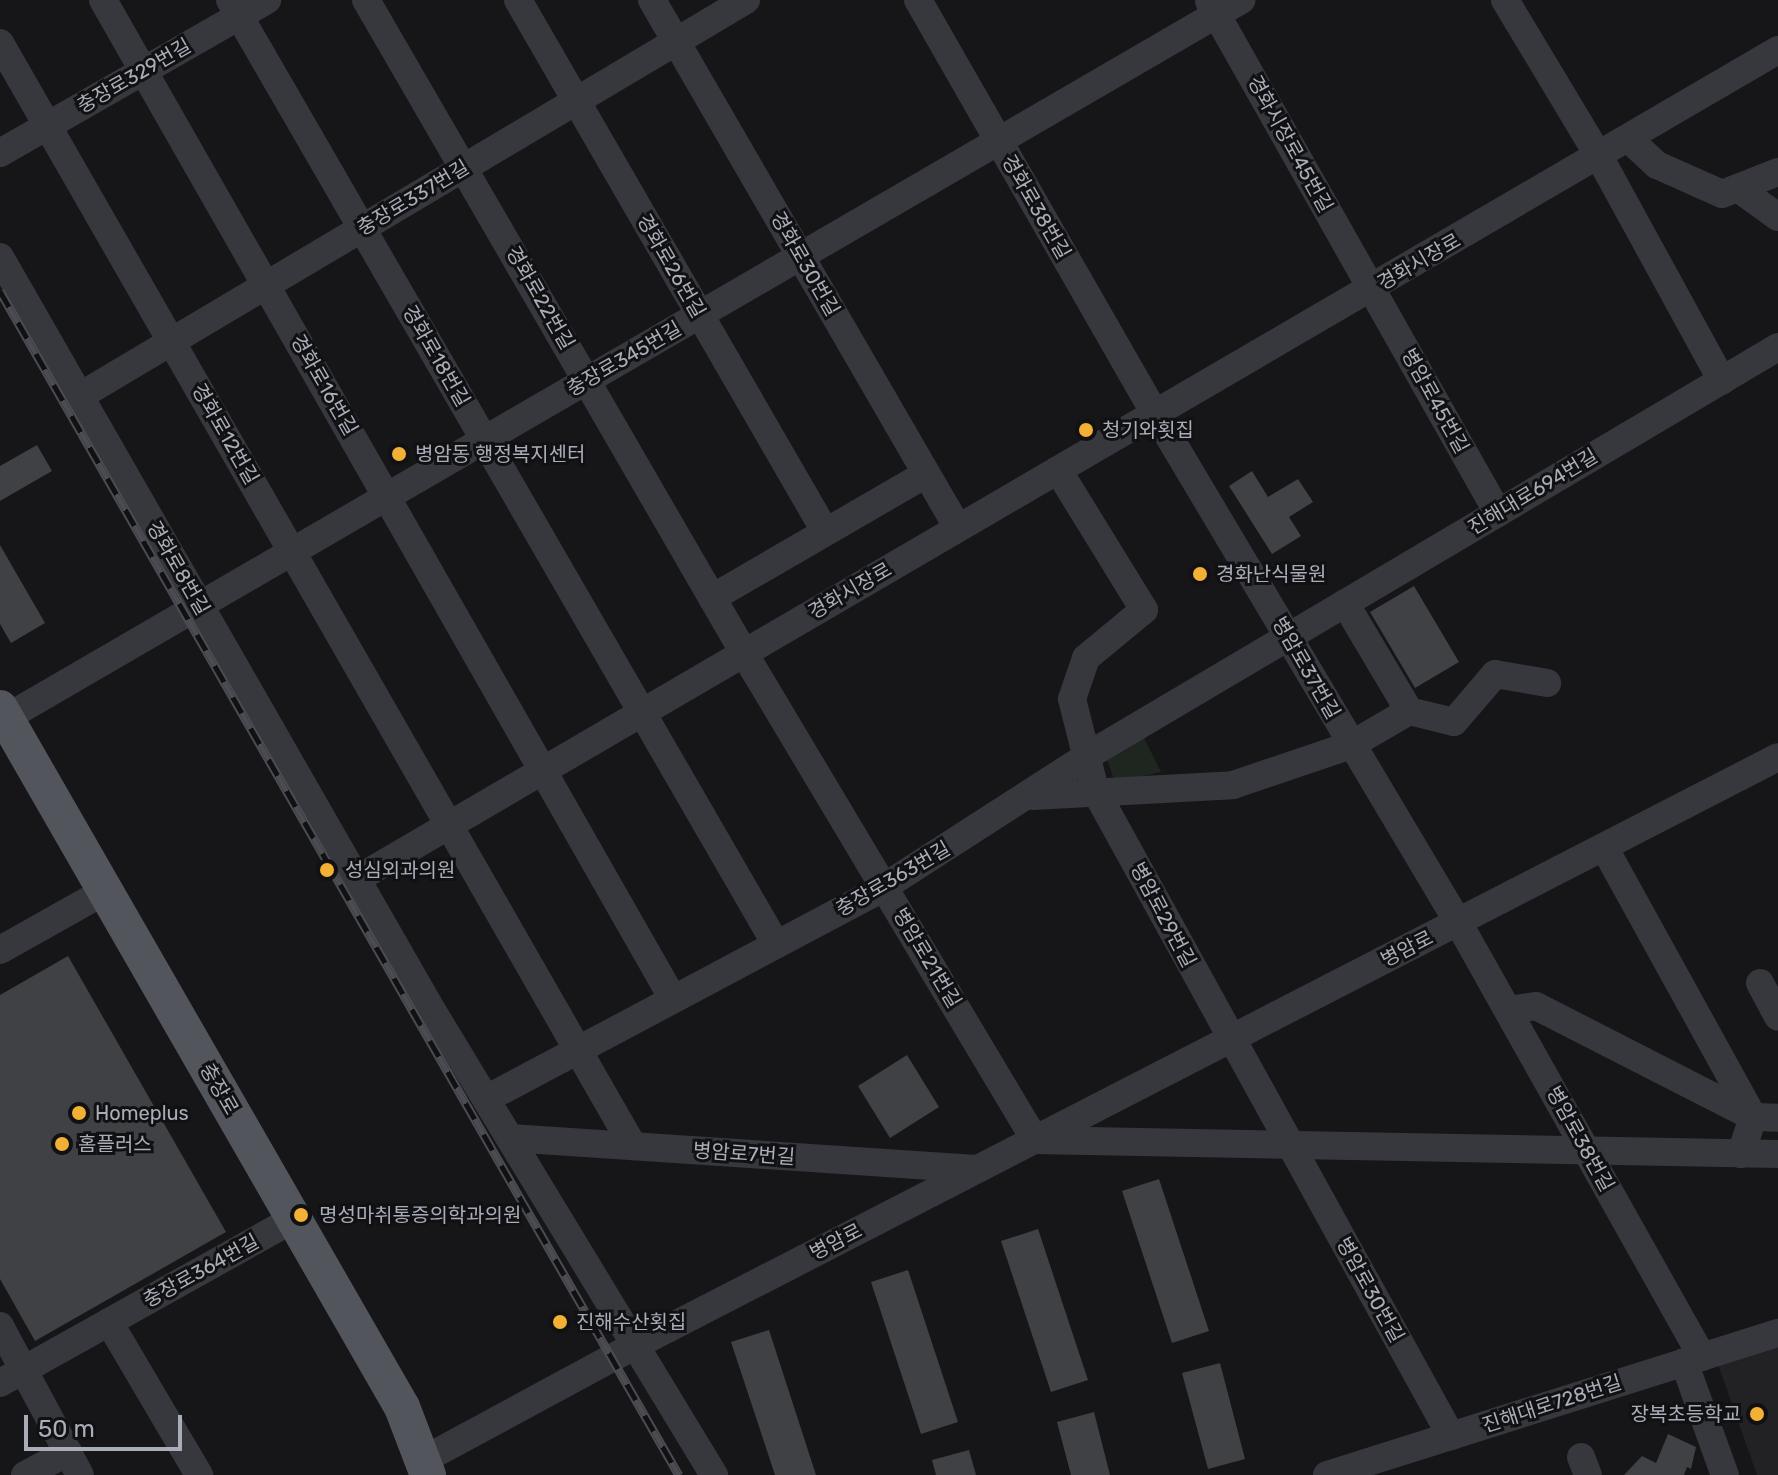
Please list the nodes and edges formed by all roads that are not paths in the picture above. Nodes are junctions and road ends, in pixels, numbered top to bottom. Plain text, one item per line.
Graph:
1 (103, 0) edge
2 (267, 0) edge
3 (366, 0) edge
4 (518, 0) edge
5 (652, 0) edge
6 (706, 0) edge
7 (746, 0) edge
8 (918, 0) edge
9 (1241, 0) edge
10 (1505, 0) edge
11 (1213, 7) edge
12 (234, 8) edge
13 (0, 43) edge
14 (688, 44) junction
15 (1778, 50) edge
16 (144, 71) junction
17 (576, 101) junction
18 (47, 126) junction
19 (1630, 140) junction
20 (999, 141) junction
21 (0, 153) edge
22 (1600, 158) junction
23 (464, 168) junction
24 (1778, 172) edge
25 (1739, 189) junction
26 (1778, 217) edge
27 (362, 228) junction
28 (800, 256) junction
29 (0, 257) edge
30 (266, 285) junction
31 (1372, 289) junction
32 (700, 315) junction
33 (171, 341) junction
34 (1778, 347) edge
35 (587, 380) junction
36 (1722, 381) junction
37 (80, 396) junction
38 (1155, 413) junction
39 (485, 440) junction
40 (1058, 470) junction
41 (926, 474) junction
42 (387, 496) junction
43 (1498, 513) junction
44 (958, 528) junction
45 (825, 531) junction
46 (293, 551) junction
47 (712, 598) junction
48 (1345, 603) junction
49 (200, 605) junction
50 (1288, 637) junction
51 (744, 653) junction
52 (1547, 683) dead end
53 (1409, 711) junction
54 (642, 712) junction
55 (3, 713) edge
56 (1351, 745) junction
57 (1087, 756) junction
58 (1778, 757) edge
59 (544, 770) junction
60 (1095, 790) junction
61 (1030, 796) junction
62 (450, 825) junction
63 (1604, 847) junction
64 (357, 879) junction
65 (884, 887) junction
66 (105, 891) junction
67 (1458, 922) junction
68 (776, 944) junction
69 (0, 950) edge
70 (1760, 983) dead end
71 (673, 999) junction
72 (1508, 1010) junction
73 (1778, 1017) edge
74 (1230, 1039) junction
75 (578, 1050) junction
76 (486, 1099) junction
77 (1765, 1117) edge
78 (510, 1138) junction
79 (1035, 1140) junction
80 (1289, 1145) junction
81 (633, 1146) junction
82 (1587, 1151) junction
83 (1741, 1154) junction
84 (1778, 1154) edge
85 (978, 1169) junction
86 (294, 1219) junction
87 (109, 1322) junction
88 (0, 1326) edge
89 (1778, 1333) edge
90 (636, 1345) junction
91 (1693, 1360) junction
92 (12, 1376) edge
93 (1451, 1436) junction
94 (74, 1463) edge
95 (427, 1467) edge
96 (25, 1475) edge
97 (199, 1475) edge
98 (714, 1475) edge
99 (1327, 1475) edge
100 (1725, 1475) edge

1 - 16 street, 경화로16번길
2 - 12 street, 충장로329번길
3 - 23 street, 경화로22번길
4 - 17 street, 경화로26번길
5 - 14 street, 경화로30번길
6 - 14 street
7 - 14 street, 충장로337번길
8 - 20 street, 경화로38번길
9 - 11 street, 충장로345번길
10 - 22 street
11 - 20 street, 충장로345번길
11 - 31 street, 경화시장로45번길
12 - 16 street, 충장로329번길
12 - 27 street, 경화로18번길
13 - 18 street, 경화로12번길
14 - 17 street, 충장로337번길
14 - 28 street, 경화로30번길
15 - 19 street, 경화시장로
16 - 18 street, 충장로329번길
16 - 30 street, 경화로16번길
17 - 23 street, 충장로337번길
17 - 32 street, 경화로26번길
18 - 21 street, 충장로329번길
18 - 33 street, 경화로12번길
19 - 22 street, 경화시장로
19 - 25 street
20 - 28 street, 충장로345번길
20 - 38 street, 경화로38번길
22 - 31 street, 경화시장로
22 - 36 street
23 - 27 street, 충장로337번길
23 - 35 street, 경화로22번길
24 - 25 street
25 - 26 street
27 - 30 street, 충장로337번길
27 - 39 street, 경화로18번길
28 - 32 street, 충장로345번길
28 - 41 street, 경화로30번길
29 - 37 street, 경화로8번길
30 - 33 street, 충장로337번길
30 - 42 street, 경화로16번길
31 - 38 street, 경화시장로
31 - 43 street, 병암로45번길
32 - 35 street, 충장로345번길
32 - 45 street, 경화로26번길
33 - 37 street, 충장로337번길
33 - 46 street, 경화로12번길
34 - 36 street, 진해대로694번길
35 - 39 street, 충장로345번길
35 - 47 street, 경화로22번길
36 - 43 street, 진해대로694번길
37 - 49 street, 경화로8번길
38 - 40 street, 경화시장로
38 - 50 street, 병암로37번길
39 - 42 street, 충장로345번길
39 - 54 street, 경화로18번길
40 - 44 street, 경화시장로
40 - 57 street
41 - 44 street, 경화로30번길
41 - 45 street
42 - 46 street, 충장로345번길
42 - 59 street, 경화로16번길
43 - 48 street, 진해대로694번길
44 - 51 street, 경화시장로
45 - 47 street
46 - 49 street, 충장로345번길
46 - 62 street, 경화로12번길
47 - 51 street, 경화로22번길
48 - 50 street, 진해대로694번길
48 - 53 street
49 - 55 street, 충장로345번길
49 - 64 street, 경화로8번길
50 - 56 street, 병암로37번길
50 - 57 street, 충장로363번길
51 - 54 street, 경화시장로
51 - 65 street, 병암로21번길
52 - 53 street
53 - 56 street
54 - 59 street, 경화시장로
54 - 68 street
55 - 66 main road, 충장로
56 - 60 street
56 - 67 street, 병암로37번길
57 - 60 street
57 - 61 street, 충장로363번길
58 - 63 street, 병암로
59 - 62 street, 경화시장로
59 - 71 street
60 - 61 street
60 - 74 street, 병암로29번길
61 - 65 street, 충장로363번길
62 - 64 street, 경화시장로
62 - 75 street
63 - 67 street, 병암로
63 - 77 street
64 - 76 street
65 - 68 street, 충장로363번길
65 - 79 street, 병암로21번길
66 - 69 street
66 - 86 main road, 충장로
67 - 72 street, 병암로38번길
67 - 74 street, 병암로
68 - 71 street, 충장로363번길
70 - 73 street
71 - 75 street, 충장로363번길
72 - 77 street
72 - 82 street, 병암로38번길
74 - 79 street, 병암로
74 - 80 street, 병암로30번길
75 - 76 street, 충장로363번길
75 - 81 street
76 - 78 street
77 - 83 street
78 - 81 street, 병암로7번길
78 - 90 street
79 - 80 street, 병암로
79 - 85 street, 병암로
80 - 82 street
80 - 93 street, 병암로30번길
81 - 85 street, 병암로7번길
82 - 83 street
82 - 91 street, 병암로38번길
83 - 84 street
85 - 90 street, 병암로
86 - 87 street, 충장로364번길
86 - 95 main road, 충장로
87 - 92 street, 충장로364번길
87 - 97 street
88 - 92 street
89 - 91 street, 진해대로728번길
90 - 95 street, 병암로
90 - 98 street
91 - 93 street, 진해대로728번길
91 - 100 street, 병암로38번길
92 - 94 street
93 - 99 street, 진해대로728번길
94 - 96 street

